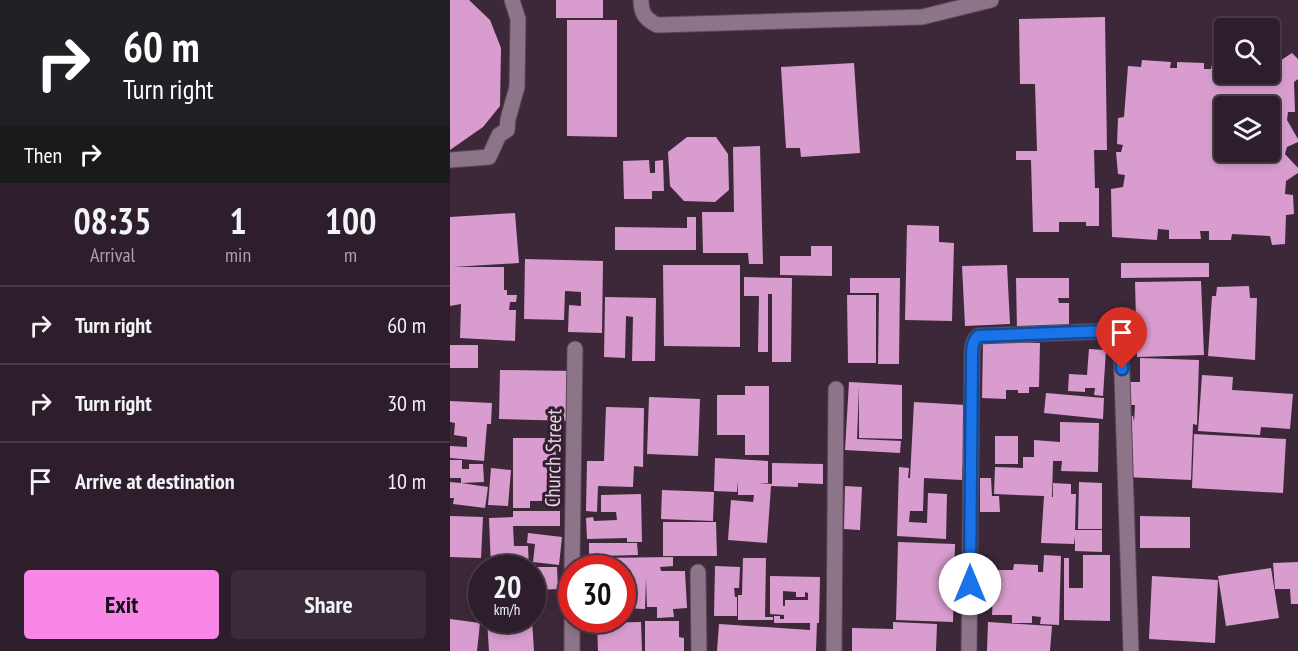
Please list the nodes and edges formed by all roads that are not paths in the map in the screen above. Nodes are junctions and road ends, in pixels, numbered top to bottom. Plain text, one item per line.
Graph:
1 (512, 0) edge
2 (640, 0) edge
3 (991, 0) edge
4 (450, 160) edge
5 (575, 349) dead end
6 (836, 389) dead end
7 (572, 555) edge
8 (698, 572) dead end
9 (572, 633) edge
10 (572, 651) edge
11 (699, 651) edge
12 (834, 651) edge
13 (969, 651) edge
14 (1131, 651) edge

1 - 4 street
2 - 3 street
5 - 7 street, Church Street
6 - 12 street
8 - 11 street
9 - 10 street
13 - 14 street

